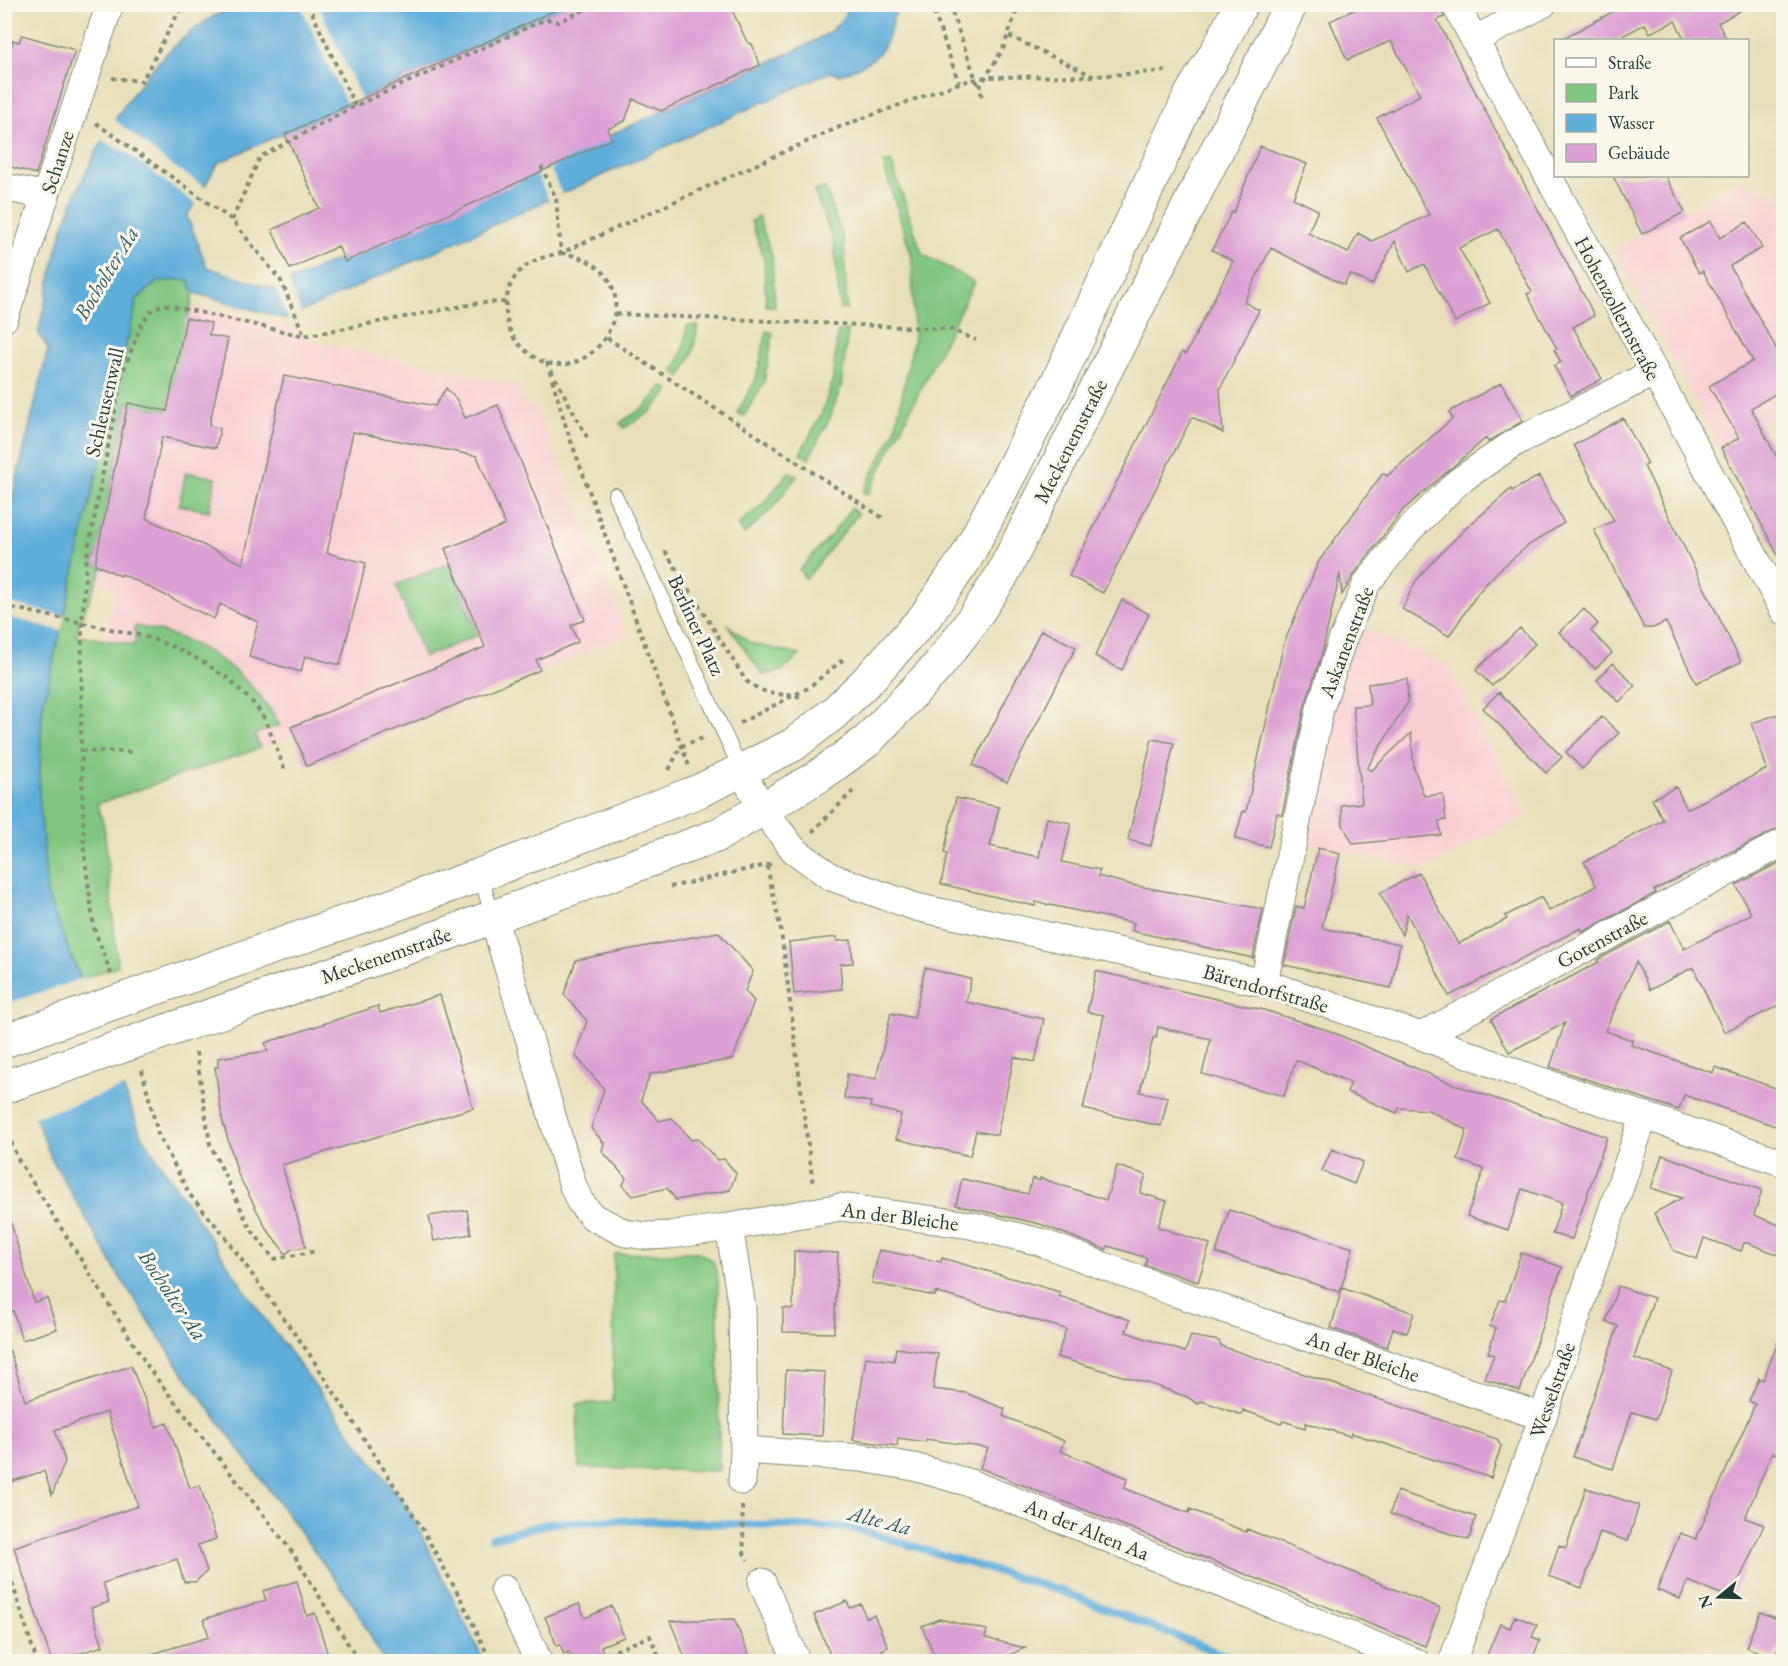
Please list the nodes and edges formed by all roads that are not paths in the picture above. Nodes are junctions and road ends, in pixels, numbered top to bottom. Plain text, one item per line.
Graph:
1 (110, 4) edge
2 (1241, 4) edge
3 (1291, 4) edge
4 (1455, 4) edge
5 (1543, 4) edge
6 (1474, 40) junction
7 (4, 187) edge
8 (46, 196) junction
9 (4, 319) edge
10 (1653, 373) junction
11 (615, 495) dead end
12 (1782, 604) edge
13 (742, 772) junction
14 (763, 810) junction
15 (1784, 842) edge
16 (480, 874) junction
17 (493, 917) junction
18 (1264, 982) junction
19 (1421, 1036) junction
20 (4, 1041) edge
21 (4, 1087) edge
22 (1644, 1115) junction
23 (1784, 1163) edge
24 (729, 1227) junction
25 (1543, 1417) junction
26 (744, 1450) junction
27 (742, 1489) road end
28 (762, 1582) dead end
29 (504, 1589) dead end
30 (539, 1662) edge
31 (797, 1662) edge
32 (1416, 1662) edge
33 (1452, 1662) edge

1 - 8 street, Schanze
2 - 13 main road, Meckenemstraße
3 - 14 main road, Meckenemstraße
4 - 6 street, Hohenzollernstraße
5 - 6 street
6 - 10 street, Hohenzollernstraße
7 - 8 street
8 - 9 street, Schanze
10 - 12 street, Hohenzollernstraße
10 - 18 street, Askanenstraße
11 - 13 lane, Berliner Platz
13 - 14 street
13 - 16 main road, Meckenemstraße
14 - 17 main road, Meckenemstraße
14 - 18 street, Bärendorfstraße
15 - 19 street, Gotenstraße
16 - 17 lane, An der Bleiche
16 - 20 main road, Meckenemstraße
17 - 21 main road, Meckenemstraße
17 - 24 street, An der Bleiche
18 - 19 street, Bärendorfstraße
19 - 22 street, Bärendorfstraße
22 - 23 street, Bärendorfstraße
22 - 25 street, Wesselstraße
24 - 25 street, An der Bleiche
24 - 26 street
25 - 33 street, Wesselstraße
26 - 27 street
26 - 32 street, An der Alten Aa
28 - 31 street
29 - 30 street

